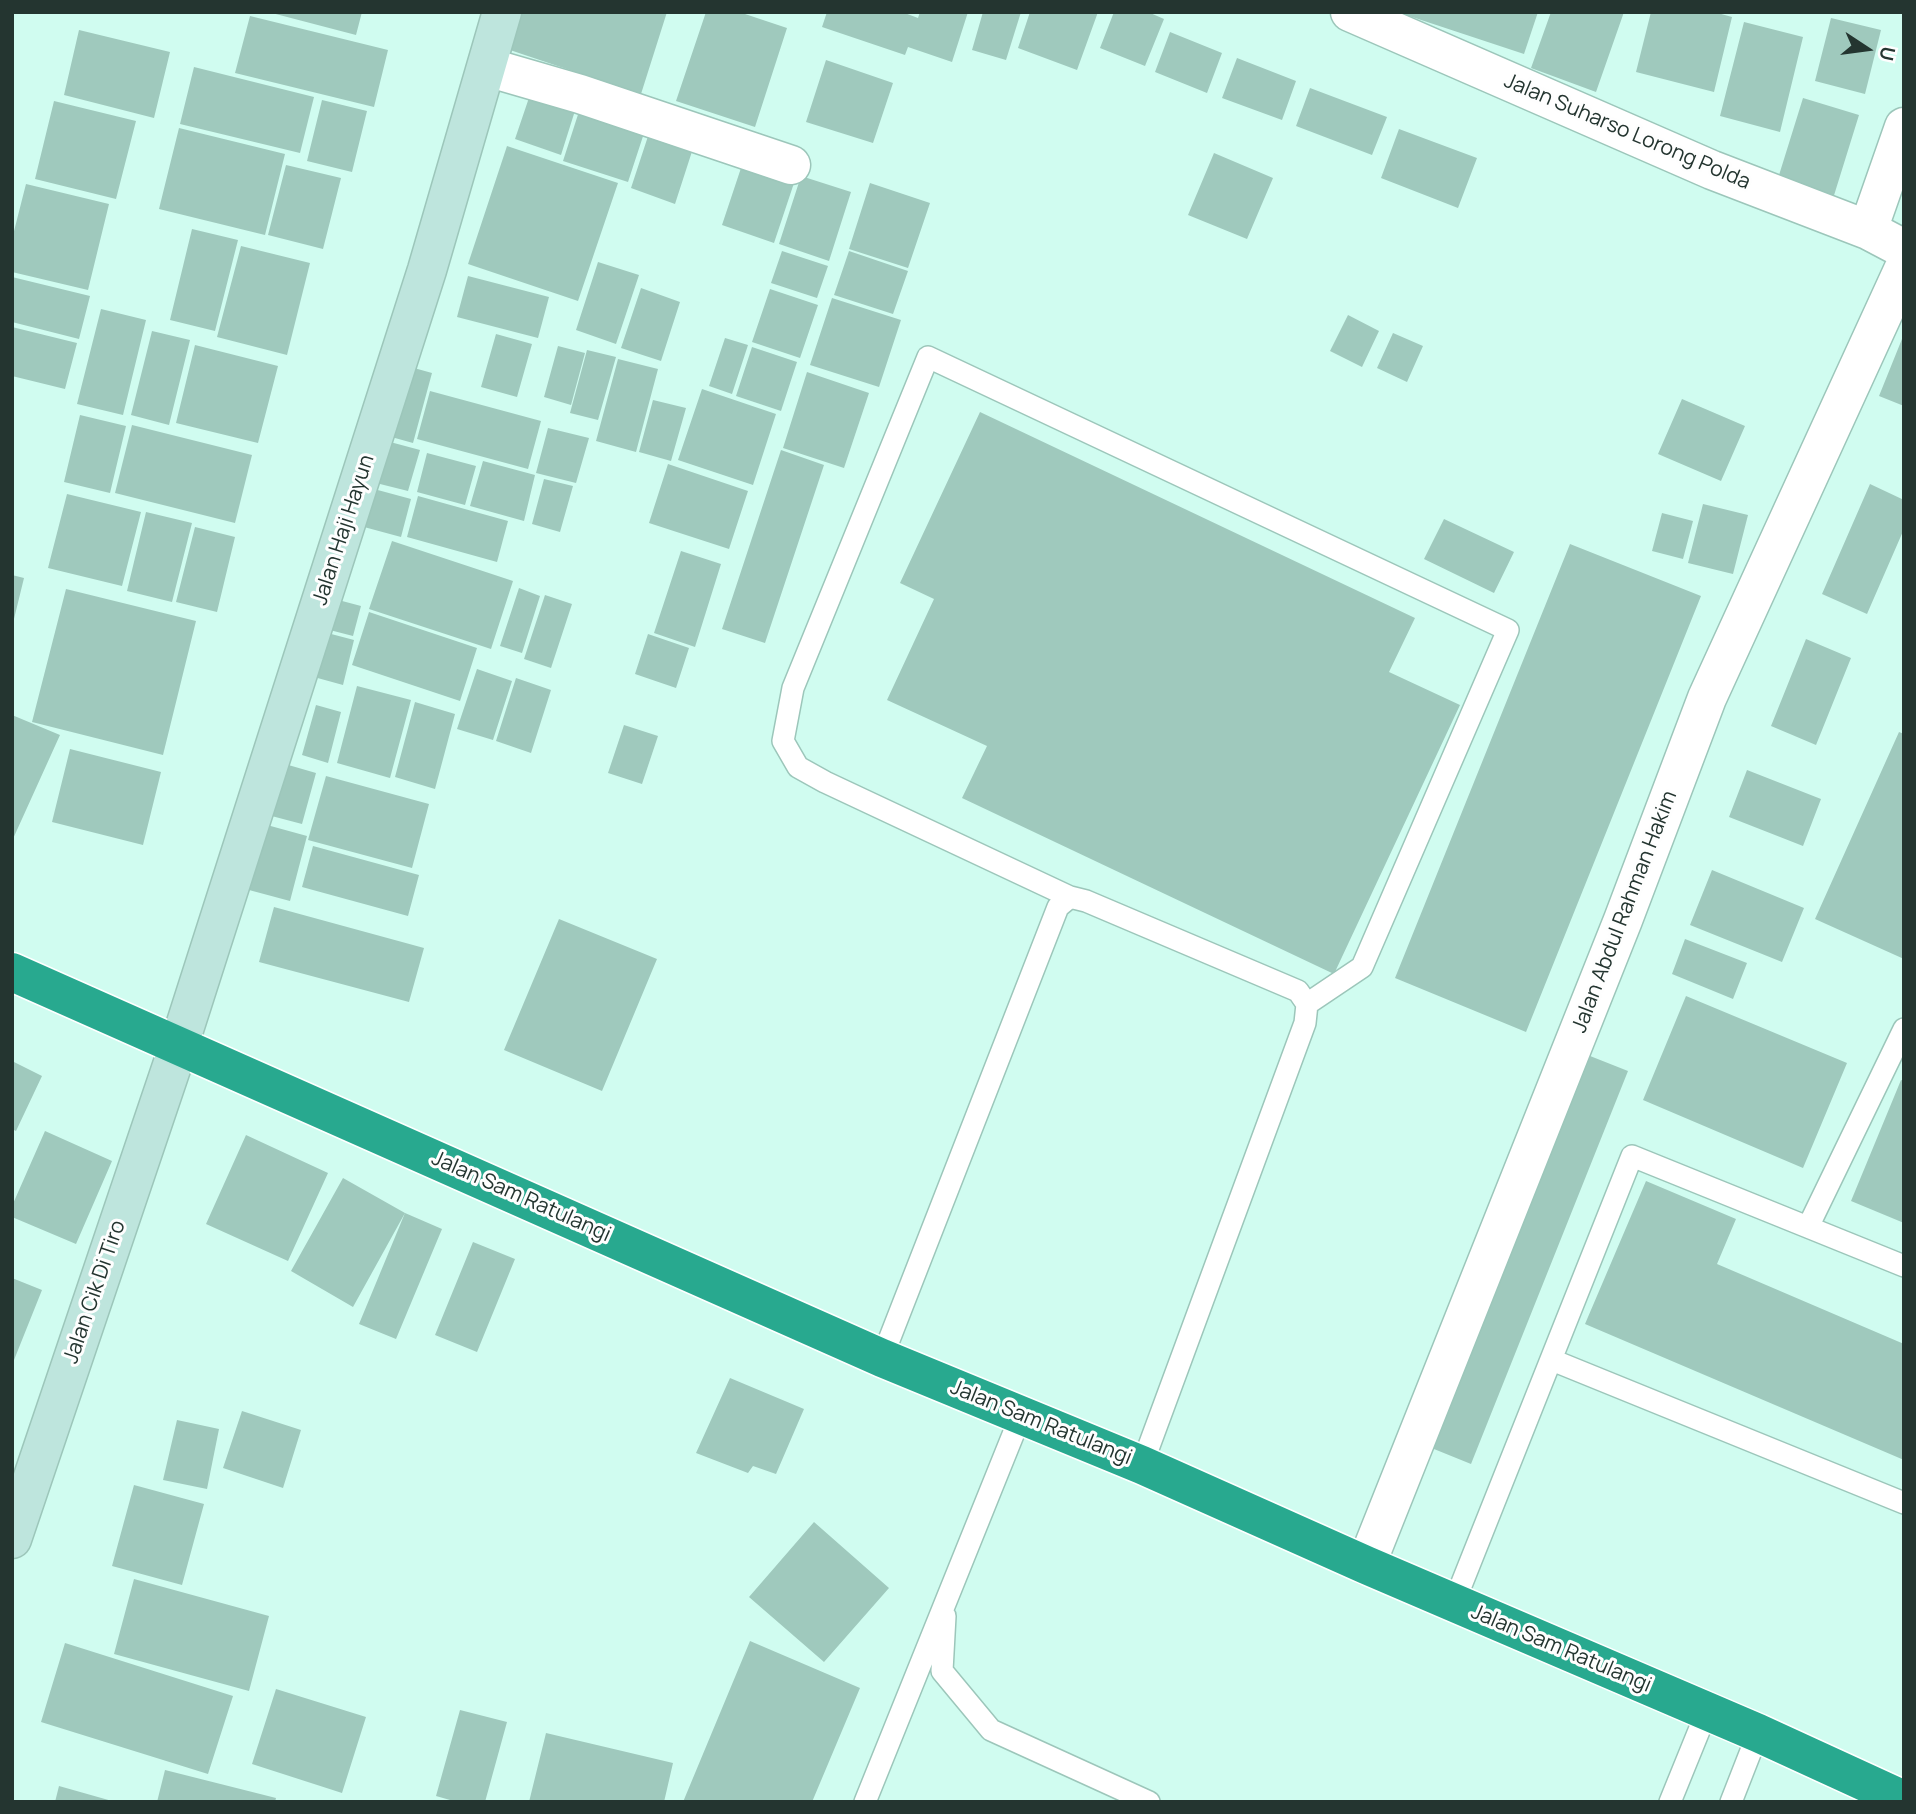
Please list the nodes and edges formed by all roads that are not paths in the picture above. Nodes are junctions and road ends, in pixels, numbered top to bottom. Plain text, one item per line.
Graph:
1 (502, 12) edge
2 (1350, 12) edge
3 (487, 67) junction
4 (1904, 127) edge
5 (791, 165) dead end
6 (1868, 230) junction
7 (1904, 249) edge
8 (1904, 268) edge
9 (1070, 897) junction
10 (12, 972) edge
11 (1307, 1004) junction
12 (1904, 1030) edge
13 (179, 1045) junction
14 (1808, 1227) junction
15 (1904, 1266) edge
16 (882, 1358) junction
17 (1552, 1360) junction
18 (1021, 1415) junction
19 (1142, 1465) junction
20 (1904, 1503) edge
21 (12, 1539) edge
22 (1366, 1565) junction
23 (946, 1597) junction
24 (1454, 1603) junction
25 (1707, 1711) junction
26 (1758, 1733) junction
27 (1904, 1800) edge
28 (865, 1802) edge
29 (1149, 1802) edge
30 (1670, 1802) edge
31 (1731, 1802) edge

1 - 3 street, Jalan Haji Hayun
2 - 6 street, Jalan Suharso Lorong Polda
3 - 5 street
3 - 13 street, Jalan Haji Hayun
4 - 6 street
6 - 7 street, Jalan Suharso Lorong Polda
8 - 22 street, Jalan Abdul Rahman Hakim
9 - 11 lane
9 - 11 lane
9 - 16 lane
10 - 13 highway, Jalan Sam Ratulangi
11 - 19 lane
12 - 14 lane
13 - 16 highway, Jalan Sam Ratulangi
13 - 21 street, Jalan Cik Di Tiro
14 - 15 lane
14 - 17 lane
16 - 18 highway, Jalan Sam Ratulangi
17 - 20 lane
17 - 24 lane
18 - 19 highway, Jalan Sam Ratulangi
18 - 23 lane
19 - 22 highway, Jalan Sam Ratulangi
22 - 24 highway, Jalan Sam Ratulangi
23 - 28 lane
23 - 29 lane
24 - 25 highway, Jalan Sam Ratulangi
25 - 26 highway, Jalan Sam Ratulangi
25 - 30 lane
26 - 27 highway, Jalan Sam Ratulangi
26 - 31 lane

